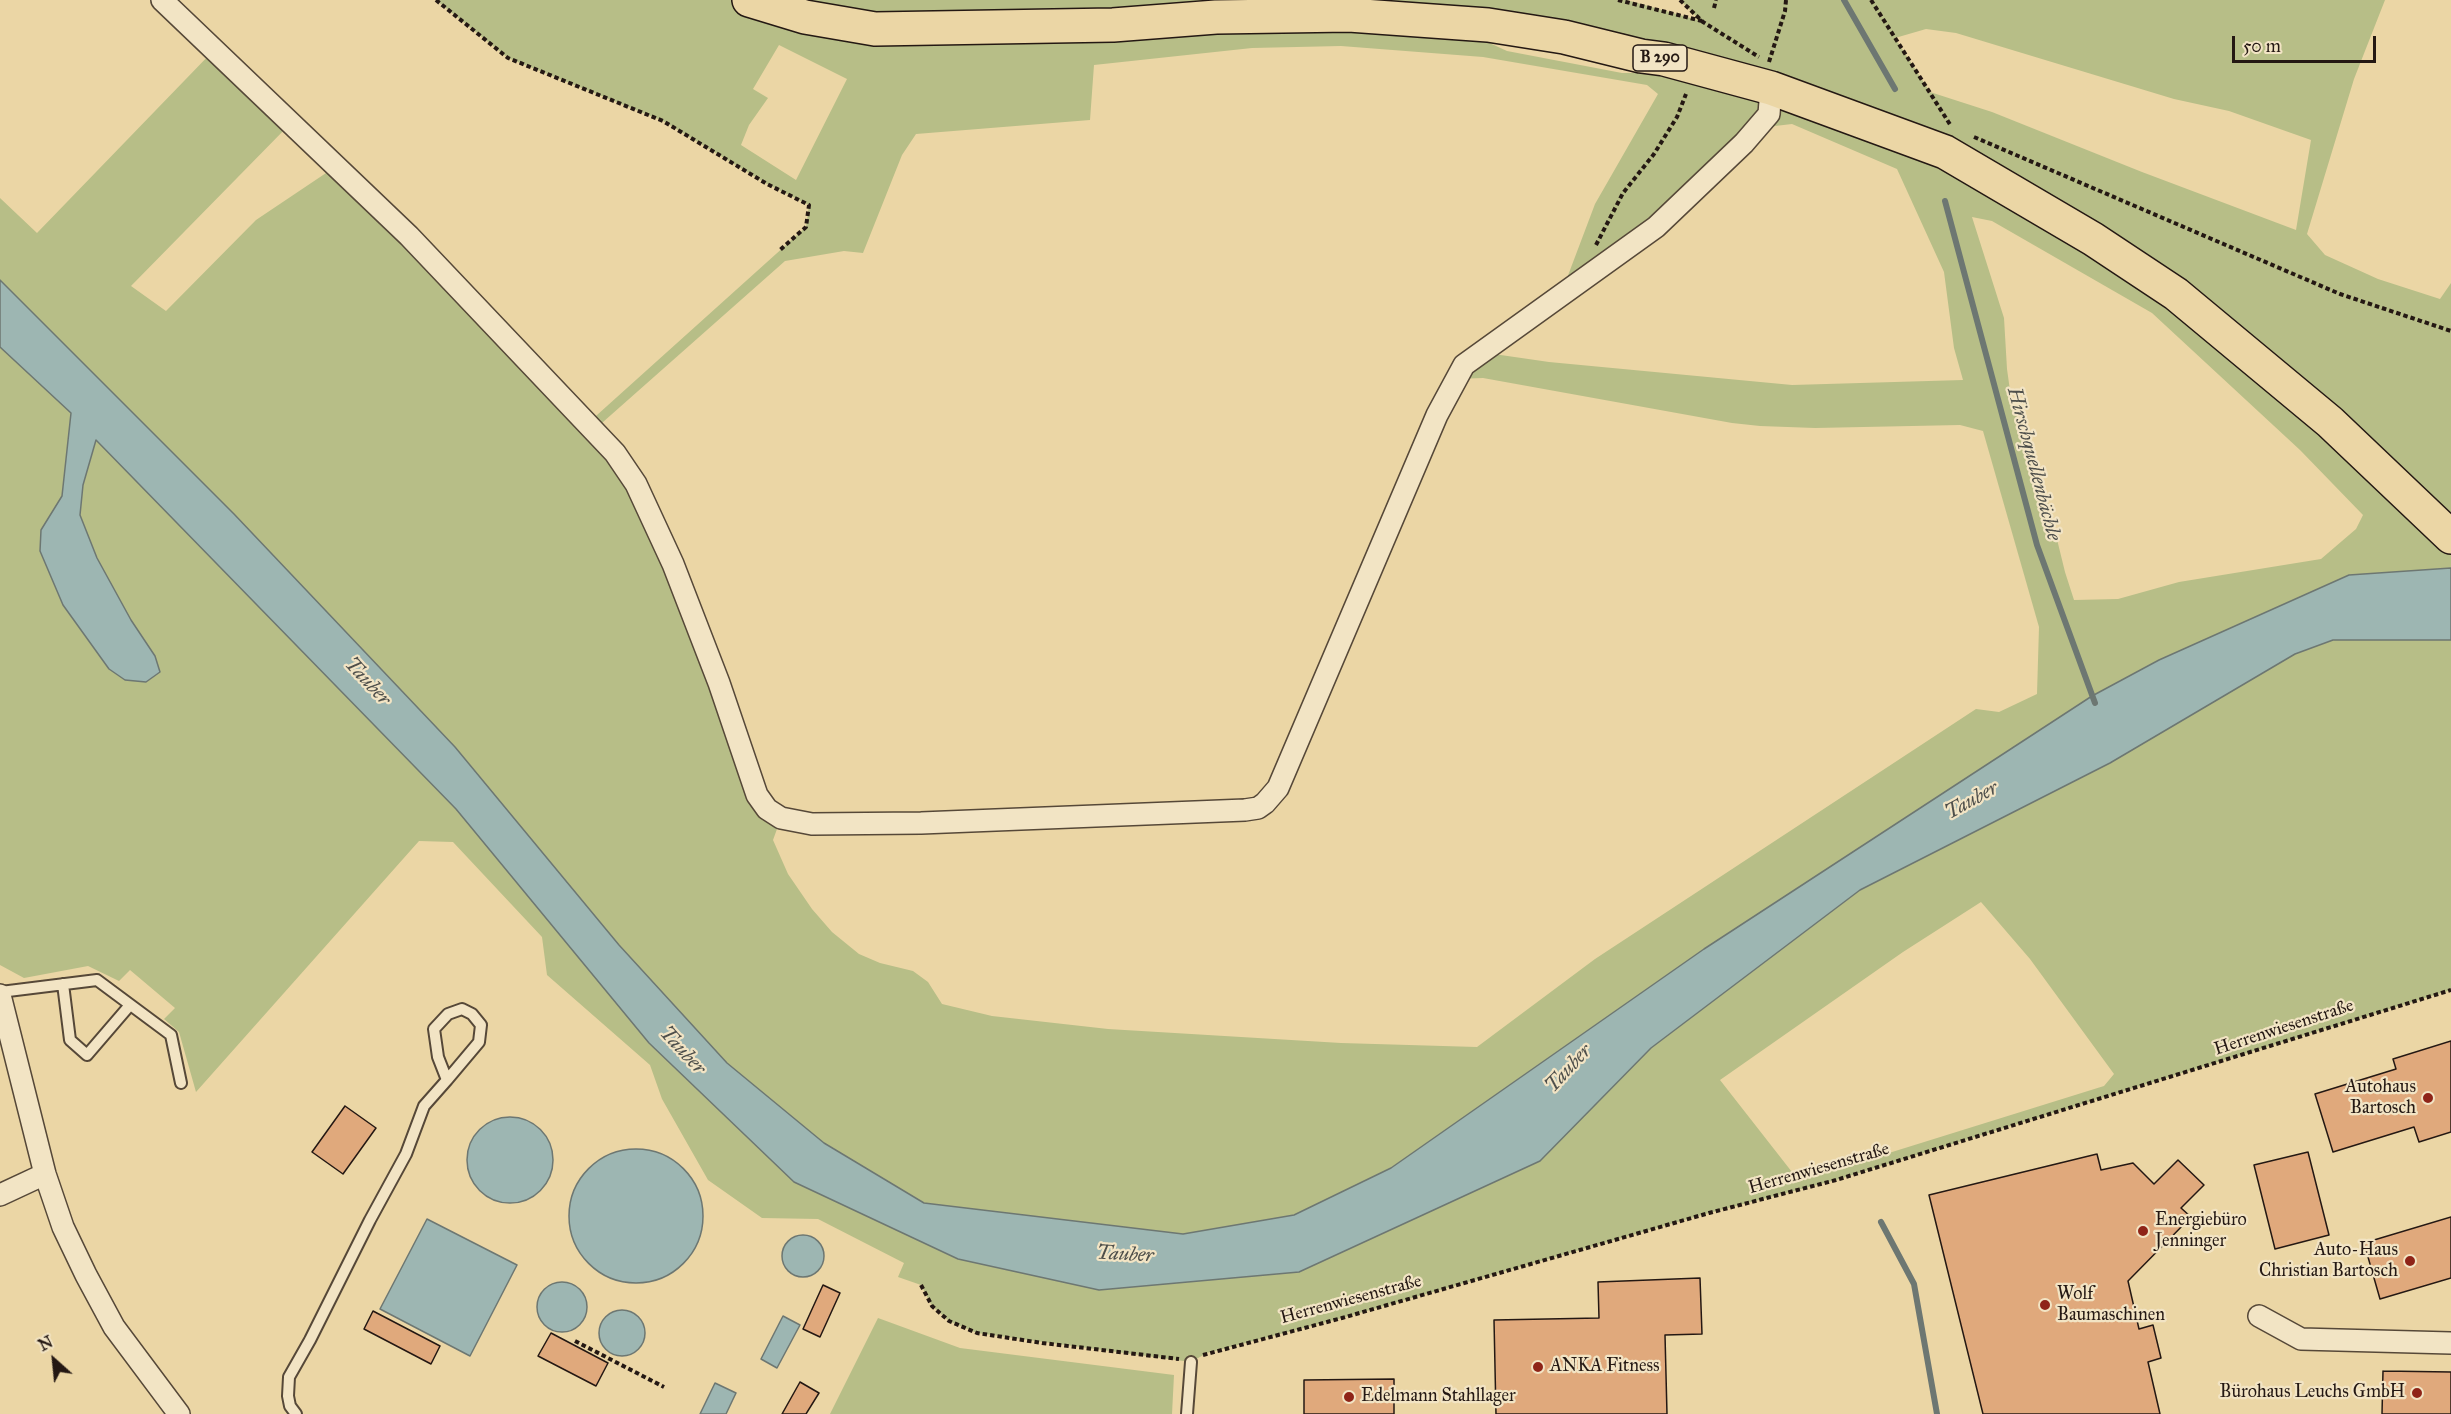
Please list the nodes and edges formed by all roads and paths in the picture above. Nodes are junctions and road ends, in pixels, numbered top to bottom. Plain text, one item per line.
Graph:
1 (162, 0) edge
2 (436, 0) edge
3 (749, 0) edge
4 (1618, 0) edge
5 (1680, 0) edge
6 (1716, 0) edge
7 (1786, 0) edge
8 (1871, 0) edge
9 (1714, 8) dead end
10 (1703, 22) junction
11 (1773, 72) junction
12 (1686, 94) dead end
13 (1940, 123) dead end
14 (1951, 127) junction
15 (1961, 131) dead end
16 (1971, 136) dead end
17 (780, 250) dead end
18 (1576, 283) junction
19 (2451, 331) edge
20 (2444, 530) edge
21 (63, 984) junction
22 (2451, 990) edge
23 (0, 993) edge
24 (130, 1005) junction
25 (447, 1080) junction
26 (180, 1083) dead end
27 (45, 1174) junction
28 (0, 1195) edge
29 (921, 1285) dead end
30 (2259, 1316) dead end
31 (575, 1341) dead end
32 (2451, 1343) edge
33 (1191, 1362) junction
34 (664, 1387) dead end
35 (179, 1414) edge
36 (296, 1414) edge
37 (1187, 1414) edge

1 - 18 street
2 - 17 path
3 - 11 main road, B 290
4 - 10 path
5 - 10 path
6 - 9 path
7 - 11 path
8 - 14 path
10 - 11 path
11 - 18 street
11 - 20 main road, B 290
12 - 18 path
13 - 14 path
14 - 15 path
16 - 19 path
21 - 23 lane
21 - 24 lane
21 - 24 lane
22 - 33 path, Herrenwiesenstraße
23 - 27 street
24 - 26 lane
25 - 25 lane
25 - 36 lane
27 - 28 street
27 - 35 street
29 - 33 path
30 - 32 street
31 - 34 path
33 - 37 lane

